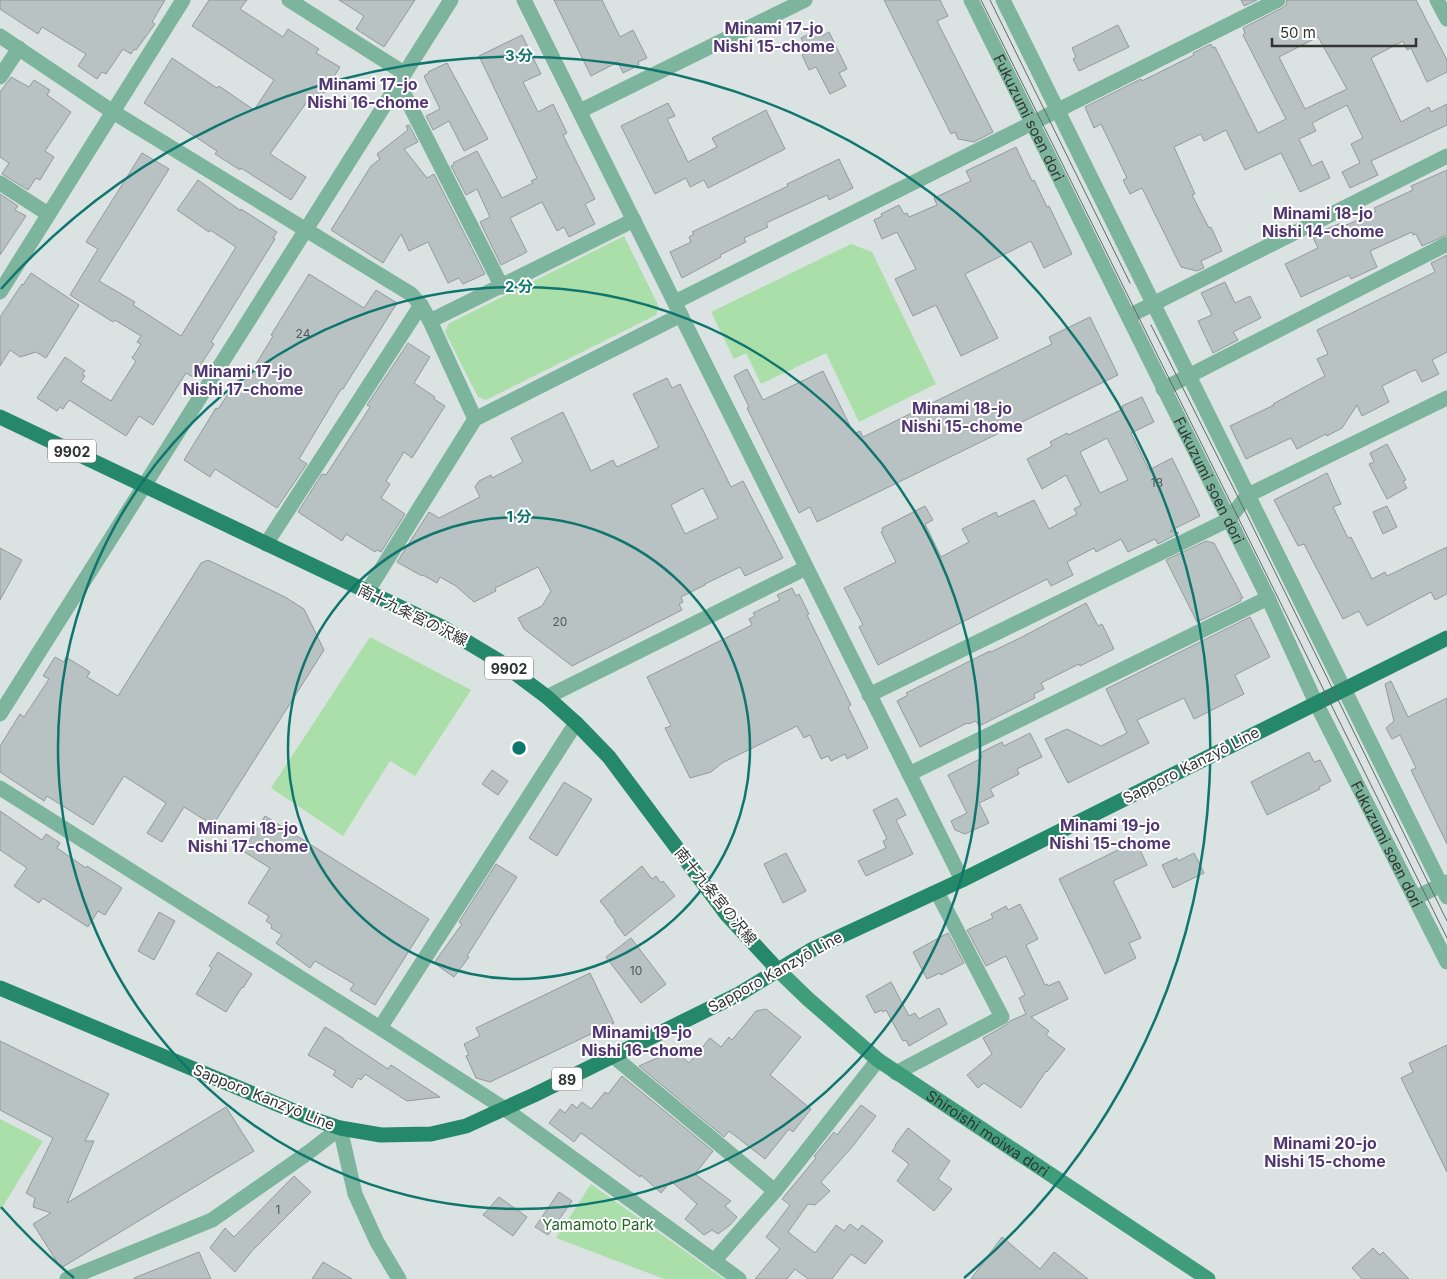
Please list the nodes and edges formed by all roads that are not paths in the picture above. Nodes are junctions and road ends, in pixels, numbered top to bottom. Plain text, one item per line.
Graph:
1 (183, 0) edge
2 (289, 0) edge
3 (451, 0) edge
4 (524, 0) edge
5 (806, 0) edge
6 (971, 0) edge
7 (1004, 0) edge
8 (1278, 0) edge
9 (1437, 0) edge
10 (1447, 19) edge
11 (0, 36) edge
12 (19, 48) junction
13 (0, 77) edge
14 (401, 77) junction
15 (1058, 110) junction
16 (113, 112) junction
17 (580, 112) junction
18 (1032, 123) junction
19 (1447, 156) edge
20 (0, 183) edge
21 (48, 214) junction
22 (634, 220) junction
23 (307, 229) junction
24 (1447, 244) edge
25 (502, 286) junction
26 (0, 292) edge
27 (675, 302) junction
28 (1153, 304) junction
29 (420, 305) junction
30 (681, 316) junction
31 (1128, 316) junction
32 (430, 321) junction
33 (1188, 375) junction
34 (1163, 389) junction
35 (1447, 398) edge
36 (0, 417) edge
37 (475, 418) junction
38 (144, 486) junction
39 (1248, 495) junction
40 (1228, 520) junction
41 (266, 544) junction
42 (806, 568) junction
43 (367, 592) junction
44 (1268, 598) junction
45 (1447, 638) edge
46 (1344, 689) junction
47 (869, 695) junction
48 (547, 697) junction
49 (1316, 702) junction
50 (0, 714) edge
51 (576, 723) junction
52 (909, 774) junction
53 (0, 788) edge
54 (962, 880) junction
55 (1445, 888) edge
56 (937, 892) junction
57 (1415, 898) junction
58 (1447, 962) edge
59 (779, 971) junction
60 (0, 988) edge
61 (380, 1028) junction
62 (613, 1056) junction
63 (878, 1060) junction
64 (896, 1073) junction
65 (504, 1109) junction
66 (340, 1128) junction
67 (775, 1191) junction
68 (714, 1260) junction
69 (67, 1279) edge
70 (399, 1279) edge
71 (739, 1279) edge
72 (1208, 1279) edge

1 - 16 street
2 - 14 street
3 - 14 street
4 - 17 street
5 - 17 street
6 - 18 street, Fukuzumi soen dori
7 - 15 street, Fukuzumi soen dori
8 - 15 street
9 - 10 street
11 - 12 street
12 - 13 street
12 - 16 street
14 - 23 street
14 - 25 street
15 - 18 street
15 - 28 street, Fukuzumi soen dori
16 - 21 street
16 - 23 street
17 - 22 street
18 - 27 street
18 - 31 street, Fukuzumi soen dori
19 - 28 street
20 - 21 street
21 - 26 street
22 - 25 street
22 - 27 street
23 - 29 street
23 - 38 street
24 - 33 street
25 - 32 street
27 - 30 street
28 - 31 street
28 - 33 street, Fukuzumi soen dori
29 - 32 street
29 - 41 street
30 - 37 street
30 - 42 street
31 - 34 street, Fukuzumi soen dori
32 - 37 street
33 - 34 street
33 - 39 street, Fukuzumi soen dori
34 - 40 street, Fukuzumi soen dori
35 - 39 street
36 - 38 main road, 南十九条宮の沢線 / 9902
37 - 43 street
38 - 41 main road, 南十九条宮の沢線 / 9902
38 - 50 street
39 - 40 street
39 - 46 street, Fukuzumi soen dori
40 - 44 street, Fukuzumi soen dori
40 - 47 street
41 - 43 main road, 南十九条宮の沢線 / 9902
42 - 47 street
42 - 48 street
43 - 48 main road, 南十九条宮の沢線 / 9902
44 - 49 street, Fukuzumi soen dori
44 - 52 street
45 - 46 main road, Sapporo Kanzyō Line / 89
46 - 49 main road, Sapporo Kanzyō Line / 89
46 - 55 street, Fukuzumi soen dori
47 - 52 street
48 - 51 main road, 南十九条宮の沢線 / 9902
49 - 54 main road, Sapporo Kanzyō Line / 89
49 - 57 street, Fukuzumi soen dori
51 - 59 main road, 南十九条宮の沢線 / 9902
51 - 61 street
52 - 54 street
53 - 61 street
54 - 56 main road, Sapporo Kanzyō Line / 89
55 - 57 street
56 - 59 main road, Sapporo Kanzyō Line / 89
56 - 64 street
57 - 58 street, Fukuzumi soen dori
59 - 62 main road, Sapporo Kanzyō Line / 89
59 - 63 main road, Shiroishi moiwa dori
60 - 66 main road, Sapporo Kanzyō Line / 89
61 - 65 street
62 - 65 main road, Sapporo Kanzyō Line / 89
62 - 67 street
63 - 64 main road, Shiroishi moiwa dori
63 - 67 street
64 - 72 main road, Shiroishi moiwa dori
65 - 66 main road, Sapporo Kanzyō Line / 89
65 - 68 street
66 - 69 street
66 - 70 street
67 - 68 street
68 - 71 street

